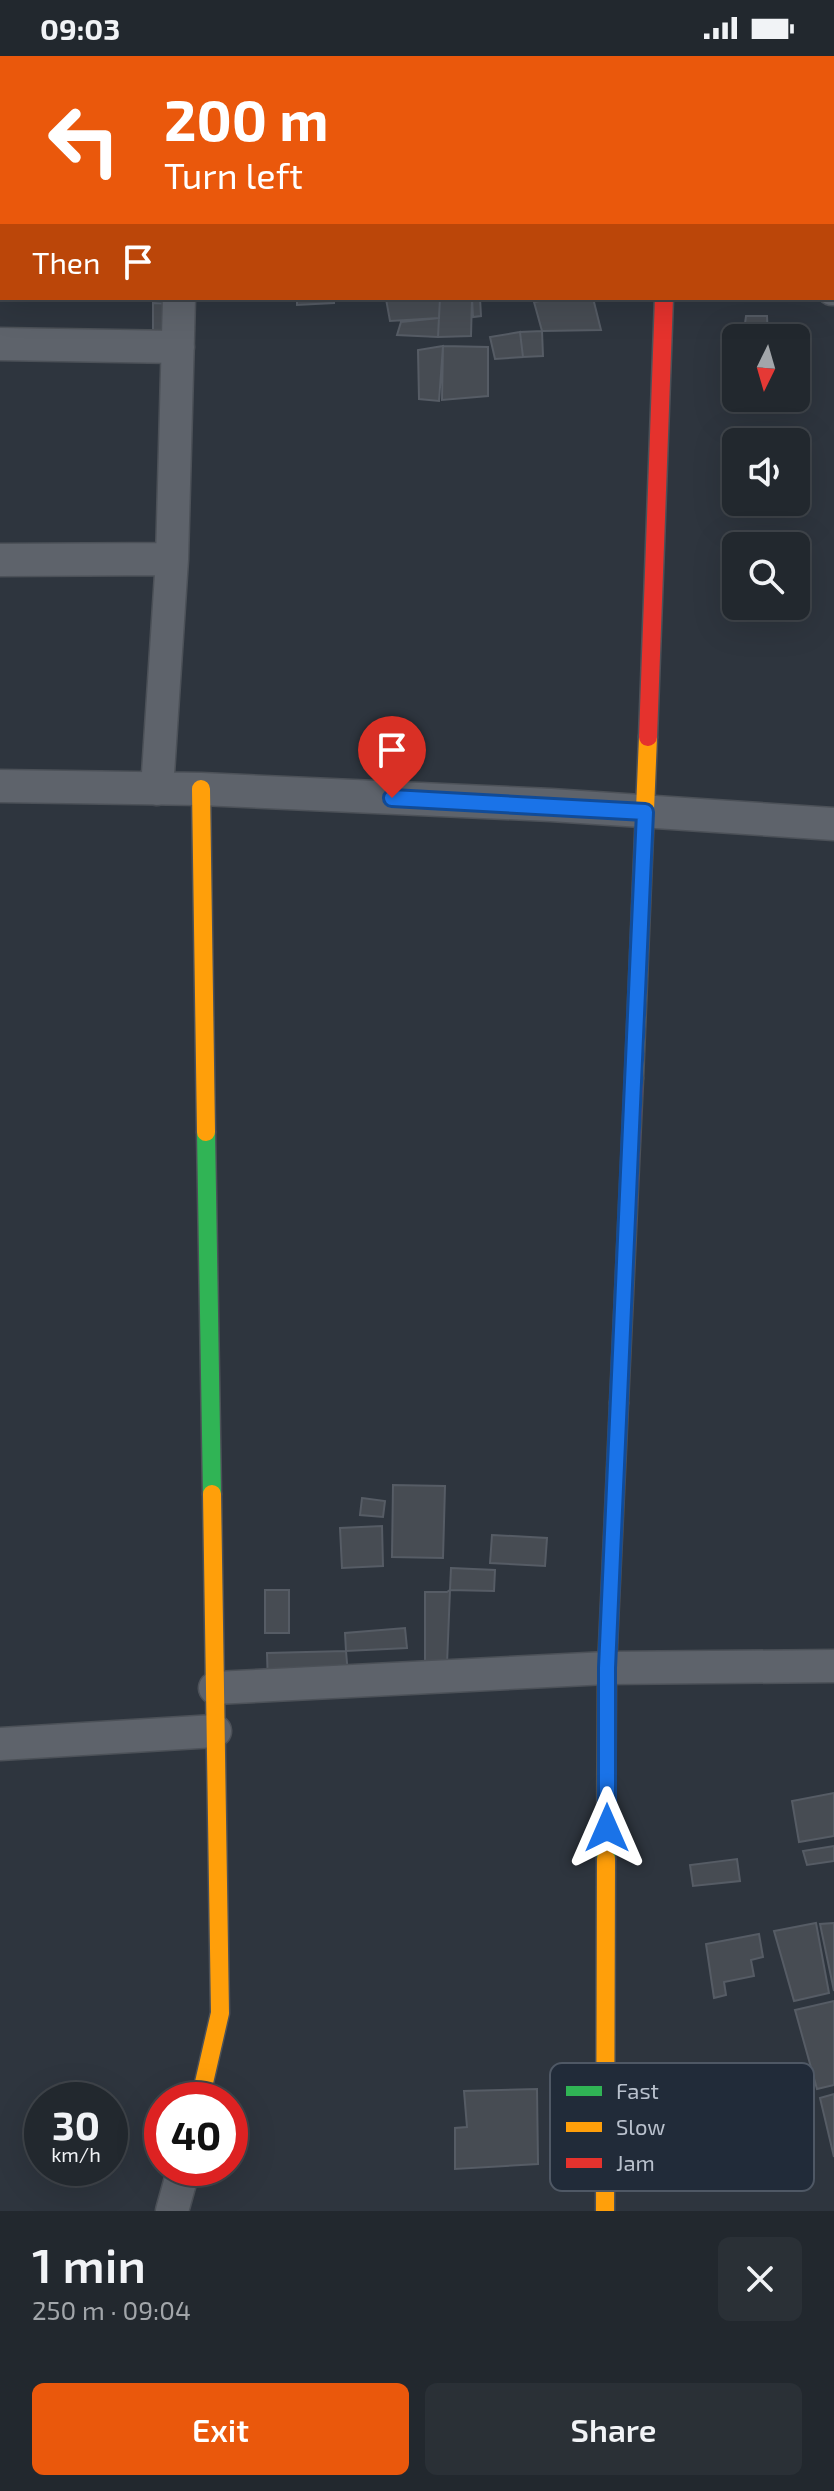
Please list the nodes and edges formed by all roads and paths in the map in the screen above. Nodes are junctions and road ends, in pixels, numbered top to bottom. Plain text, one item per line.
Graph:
1 (179, 300) edge
2 (664, 300) edge
3 (0, 344) edge
4 (178, 347) junction
5 (172, 559) junction
6 (0, 560) edge
7 (0, 786) edge
8 (157, 789) junction
9 (201, 789) junction
10 (645, 812) junction
11 (834, 824) edge
12 (834, 1666) edge
13 (607, 1668) junction
14 (215, 1688) junction
15 (215, 1731) junction
16 (0, 1744) edge
17 (606, 2063) edge
18 (204, 2082) edge
19 (179, 2186) edge
20 (605, 2191) edge
21 (172, 2211) edge
22 (605, 2211) edge

1 - 4 street
2 - 10 street
3 - 4 street
4 - 5 street
5 - 6 street
5 - 8 street
7 - 8 street
8 - 9 street
9 - 10 street
9 - 14 street
10 - 11 street
10 - 13 street
12 - 13 street
13 - 14 street
13 - 17 street
14 - 15 street
15 - 16 street
15 - 18 street
19 - 21 street
20 - 22 street

